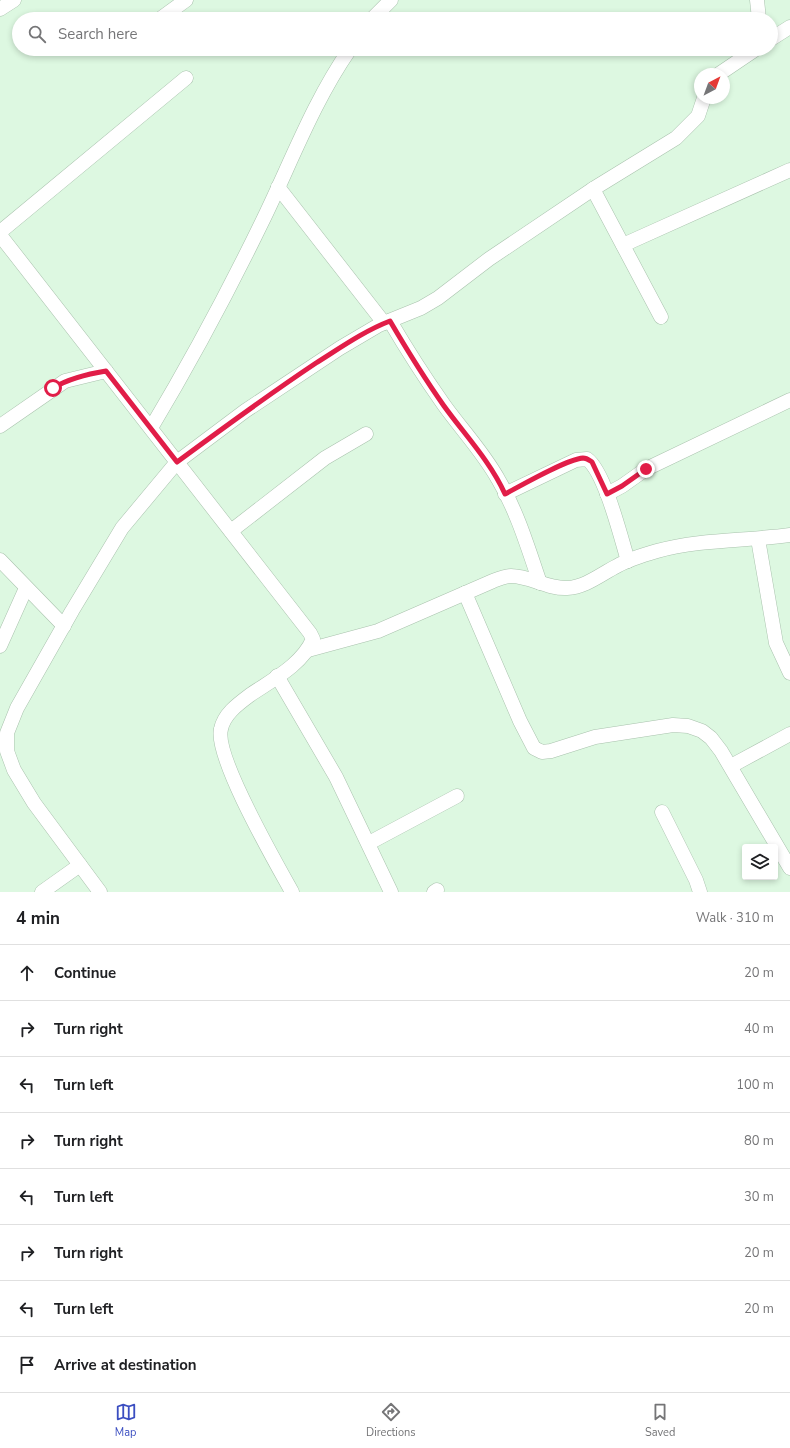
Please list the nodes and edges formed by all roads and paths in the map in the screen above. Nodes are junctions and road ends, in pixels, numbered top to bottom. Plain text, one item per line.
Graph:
1 (14, 0) edge
2 (186, 0) edge
3 (391, 0) edge
4 (757, 0) edge
5 (0, 9) edge
6 (170, 12) edge
7 (379, 12) edge
8 (758, 12) edge
9 (790, 27) edge
10 (778, 35) edge
11 (346, 56) edge
12 (746, 56) edge
13 (728, 68) edge
14 (186, 78) dead end
15 (702, 104) edge
16 (790, 170) edge
17 (278, 187) junction
18 (593, 189) junction
19 (0, 232) edge
20 (0, 235) edge
21 (623, 245) junction
22 (661, 317) dead end
23 (387, 322) junction
24 (106, 371) junction
25 (790, 400) edge
26 (0, 426) edge
27 (151, 428) junction
28 (366, 434) dead end
29 (177, 462) junction
30 (505, 494) junction
31 (607, 494) junction
32 (231, 531) junction
33 (790, 535) edge
34 (758, 540) junction
35 (0, 560) edge
36 (628, 561) junction
37 (540, 583) junction
38 (26, 588) junction
39 (466, 593) junction
40 (64, 626) junction
41 (0, 646) edge
42 (308, 650) junction
43 (790, 673) edge
44 (277, 676) junction
45 (790, 734) edge
46 (731, 766) junction
47 (457, 796) dead end
48 (662, 812) dead end
49 (369, 843) junction
50 (80, 865) junction
51 (790, 868) edge
52 (42, 892) edge
53 (100, 892) edge
54 (292, 892) edge
55 (391, 892) edge
56 (700, 892) edge

1 - 5 street
2 - 6 street
3 - 7 street
4 - 8 street
9 - 10 street
11 - 17 street
12 - 13 street
14 - 19 street
15 - 18 street
16 - 21 street
17 - 23 street
17 - 27 street
18 - 21 street
18 - 23 street
20 - 24 street
21 - 22 street
23 - 29 street
23 - 30 street
24 - 26 street
24 - 27 street
25 - 31 street
27 - 29 street
28 - 32 street
29 - 32 street
29 - 40 street
30 - 31 street
30 - 37 street
31 - 36 street
32 - 42 street
33 - 34 street
34 - 36 street
34 - 43 street
35 - 38 street
36 - 37 street
37 - 39 street
38 - 40 street
38 - 41 street
39 - 42 street
39 - 46 street
40 - 50 street
42 - 44 street
44 - 49 street
44 - 54 street
45 - 46 street
46 - 51 street
47 - 49 street
48 - 56 street
49 - 55 street
50 - 52 street
50 - 53 street

